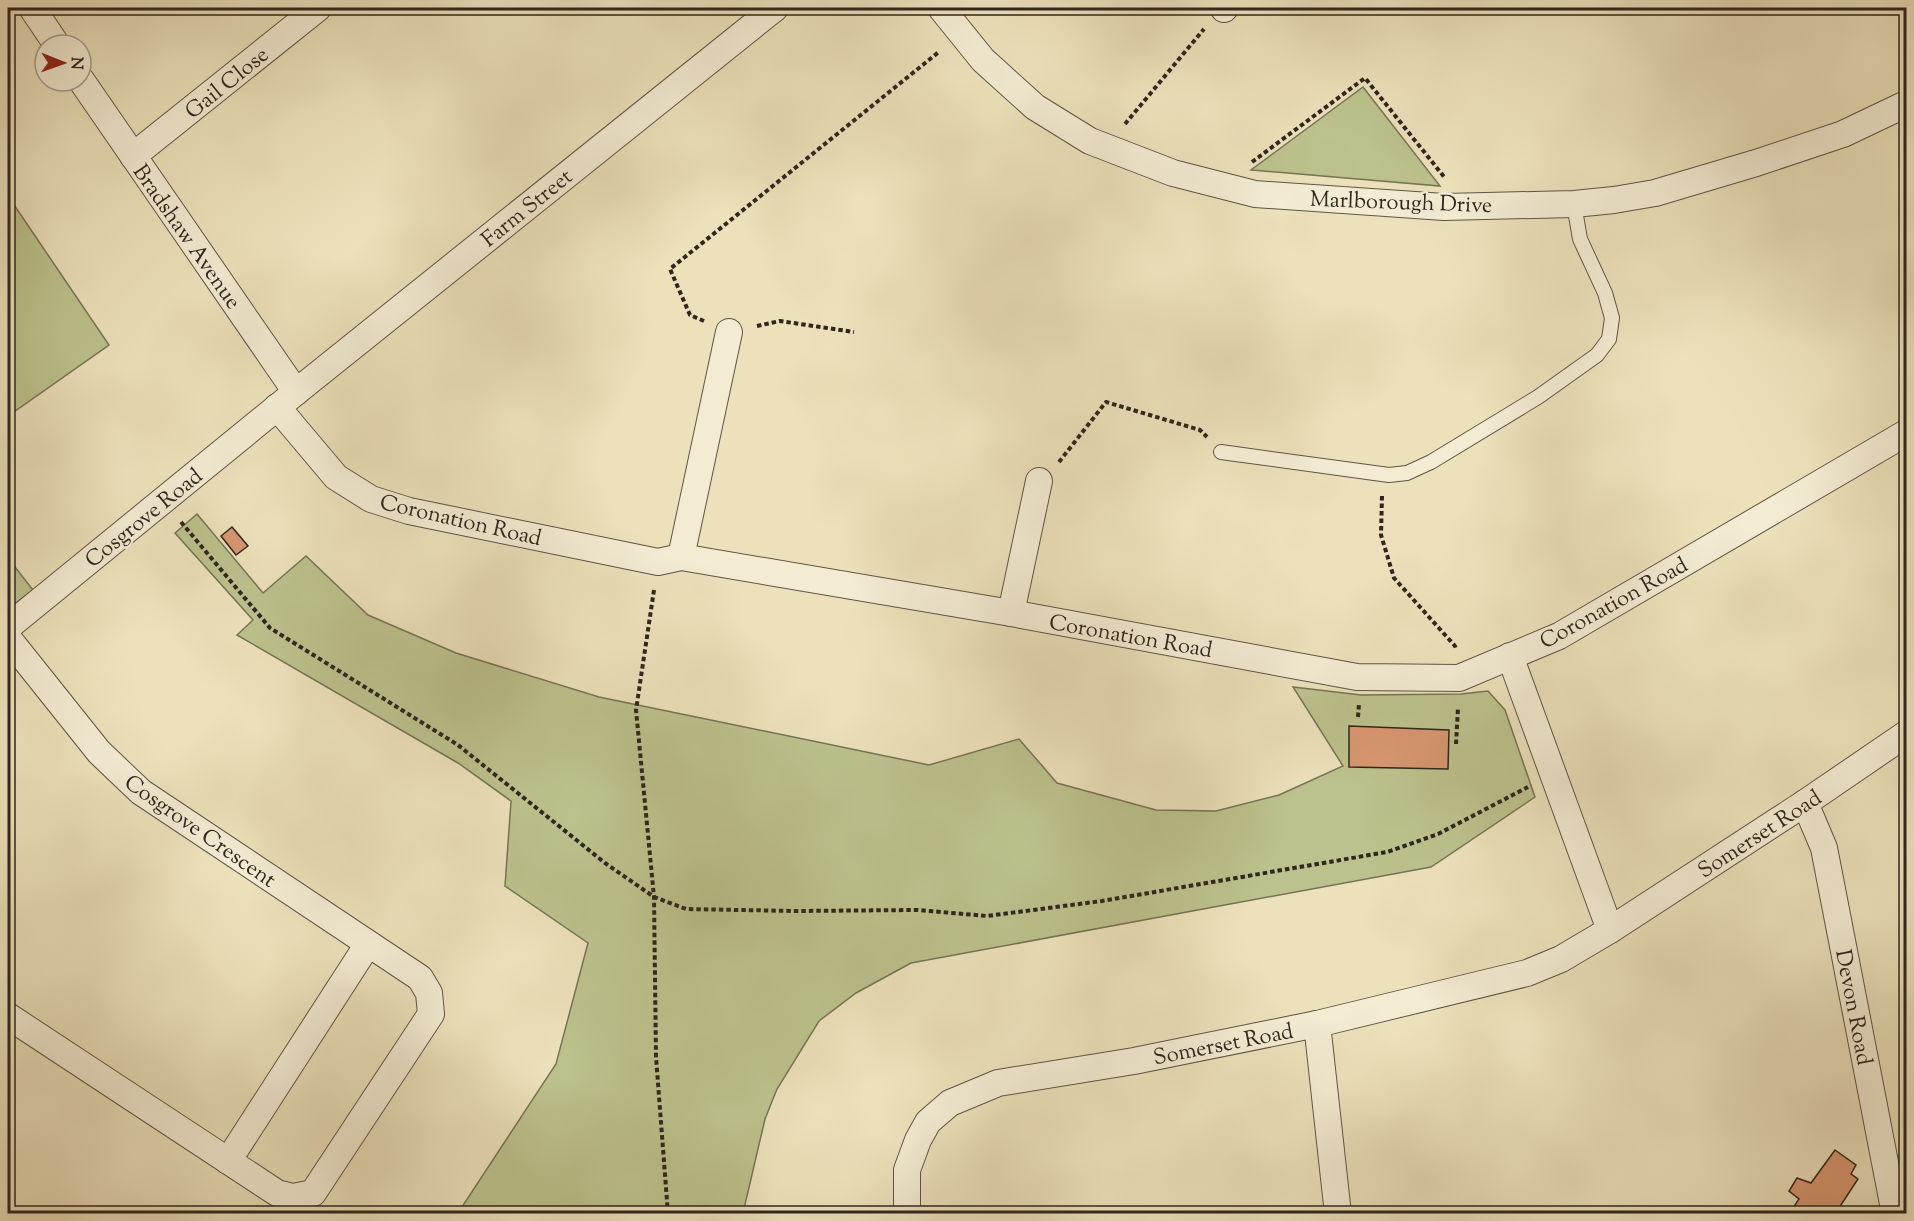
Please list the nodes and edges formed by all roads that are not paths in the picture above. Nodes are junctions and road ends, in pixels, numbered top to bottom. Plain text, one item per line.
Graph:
1 (32, 8) edge
2 (318, 8) edge
3 (775, 8) edge
4 (940, 8) edge
5 (49, 33) edge
6 (90, 93) edge
7 (1906, 104) edge
8 (133, 156) junction
9 (1574, 204) junction
10 (729, 332) road end
11 (287, 400) junction
12 (1906, 434) edge
13 (1221, 452) road end
14 (1039, 481) road end
15 (670, 560) junction
16 (1011, 613) junction
17 (8, 627) edge
18 (8, 638) edge
19 (1510, 656) junction
20 (1906, 734) edge
21 (1805, 803) junction
22 (1610, 930) junction
23 (368, 944) junction
24 (8, 1016) edge
25 (1317, 1024) junction
26 (228, 1161) junction
27 (907, 1214) edge
28 (1338, 1214) edge
29 (1895, 1214) edge

1 - 5 street
2 - 8 street, Gail Close
3 - 11 street, Farm Street
4 - 9 street, Marlborough Drive
6 - 8 street, Bradshaw Avenue
7 - 9 street, Marlborough Drive
8 - 11 street, Bradshaw Avenue
9 - 13 lane
10 - 15 street
11 - 15 street, Coronation Road
11 - 17 street, Cosgrove Road
12 - 19 street, Coronation Road
14 - 16 street
15 - 16 street, Coronation Road
16 - 19 street, Coronation Road
18 - 23 street, Cosgrove Crescent
19 - 22 street
20 - 21 street, Somerset Road
21 - 22 street, Somerset Road
21 - 29 street, Devon Road
22 - 25 street, Somerset Road
23 - 26 street
23 - 26 street, Cosgrove Crescent
24 - 26 street, Cosgrove Crescent
25 - 27 street, Somerset Road
25 - 28 street

